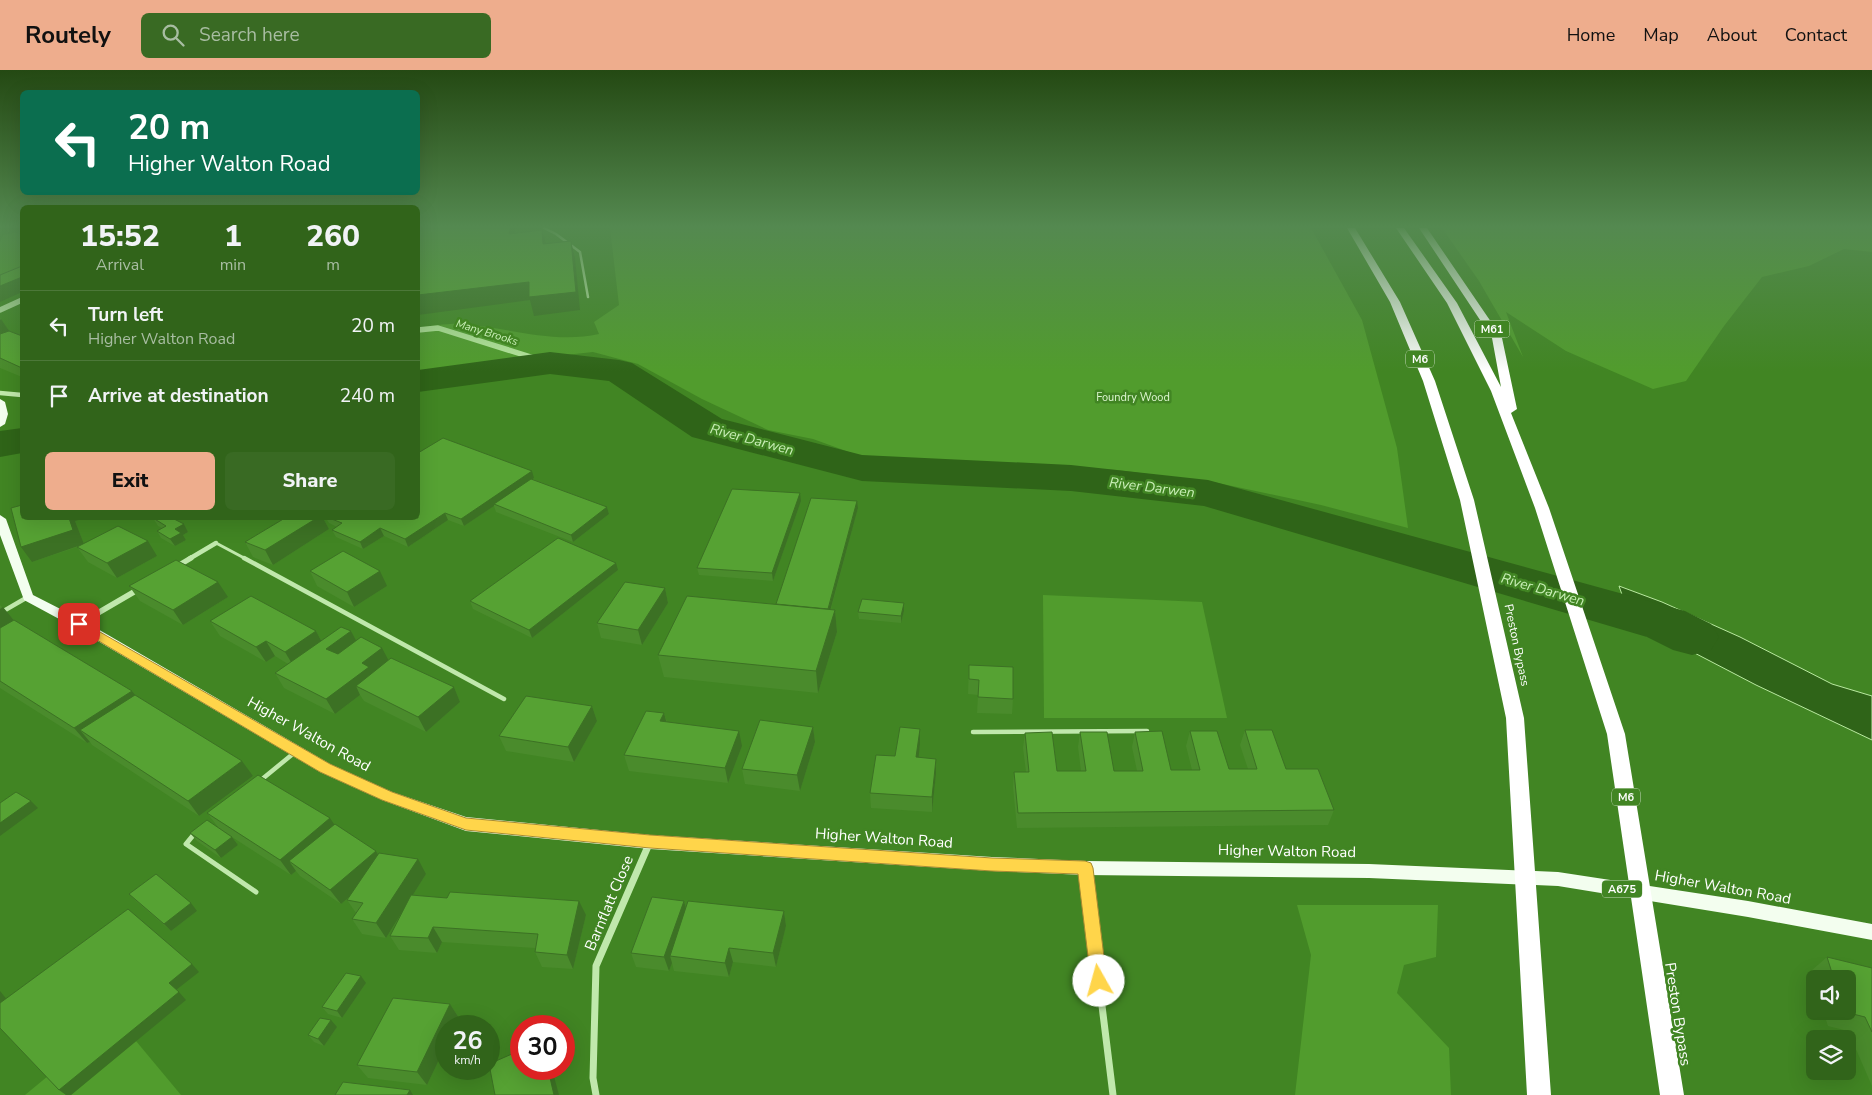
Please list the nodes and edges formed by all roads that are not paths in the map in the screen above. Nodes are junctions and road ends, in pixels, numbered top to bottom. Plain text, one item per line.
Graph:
1 (584, 276) edge
2 (1379, 276) edge
3 (1433, 276) edge
4 (1455, 276) edge
5 (588, 297) dead end
6 (20, 301) edge
7 (0, 310) edge
8 (0, 393) edge
9 (20, 395) edge
10 (0, 402) edge
11 (1, 419) edge
12 (1518, 447) junction
13 (0, 519) edge
14 (216, 544) joint
15 (173, 568) edge
16 (147, 584) edge
17 (28, 597) junction
18 (0, 613) edge
19 (79, 624) junction
20 (504, 699) dead end
21 (1147, 730) edge
22 (972, 732) dead end
23 (296, 751) junction
24 (258, 782) edge
25 (199, 830) edge
26 (650, 842) junction
27 (1085, 868) junction
28 (256, 892) dead end
29 (1872, 932) edge
30 (596, 1095) edge
31 (1113, 1095) edge
32 (1538, 1095) edge
33 (1672, 1095) edge

1 - 5 lane
2 - 32 highway, Preston Bypass / M6
3 - 12 highway, M6
4 - 12 highway, M61
6 - 7 street
8 - 9 street
10 - 11 main road
12 - 33 highway, Preston Bypass / M6
13 - 17 main road
14 - 15 street
14 - 20 lane
16 - 19 street
17 - 18 lane
17 - 19 main road, Higher Walton Road / A675
19 - 23 main road, Higher Walton Road / A675
21 - 22 lane
23 - 24 lane
23 - 26 main road, Higher Walton Road / A675
25 - 28 lane
26 - 27 main road, Higher Walton Road / A675
26 - 30 street, Barnflatt Close
27 - 29 main road, Higher Walton Road / A675
27 - 31 street

